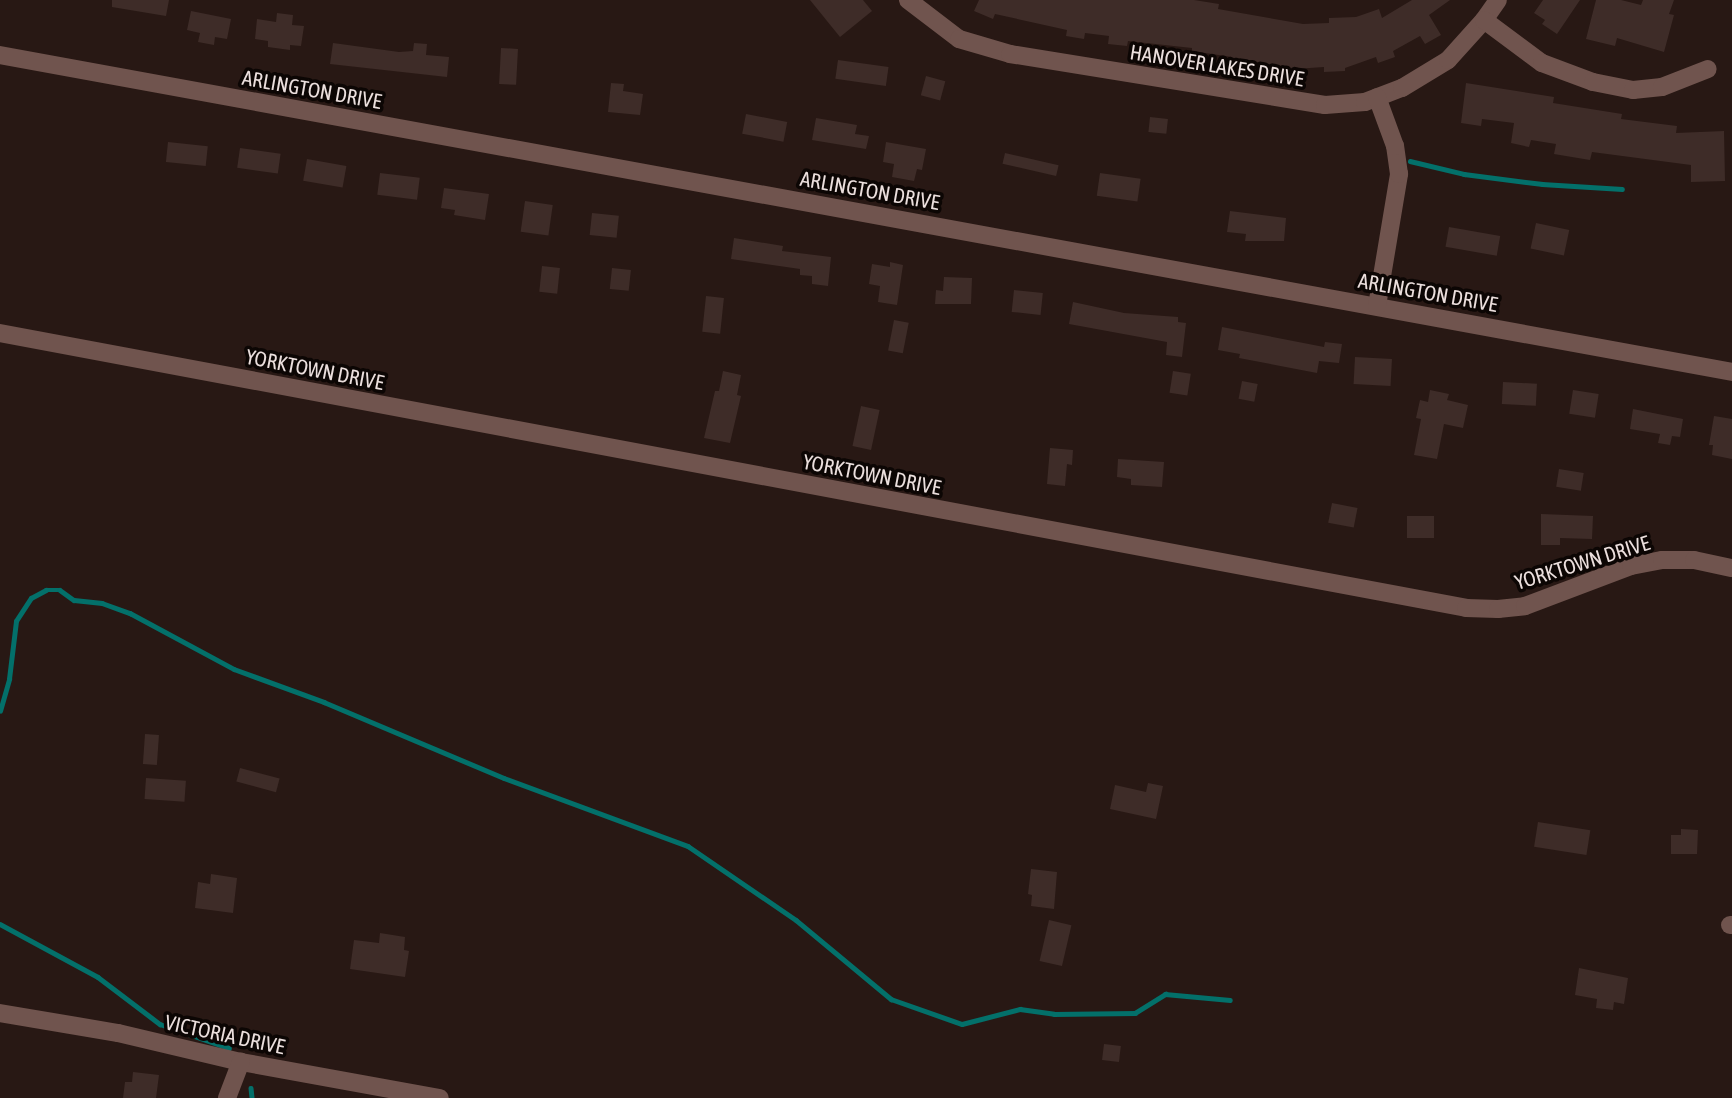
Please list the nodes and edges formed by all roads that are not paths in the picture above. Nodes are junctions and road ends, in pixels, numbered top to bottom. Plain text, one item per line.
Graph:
1 (908, 0) edge
2 (1498, 0) edge
3 (1484, 20) junction
4 (0, 55) edge
5 (1708, 69) dead end
6 (1377, 97) junction
7 (1377, 306) junction
8 (0, 333) edge
9 (1732, 372) edge
10 (1732, 568) edge
11 (0, 1013) edge
12 (241, 1062) junction
13 (227, 1098) edge
14 (440, 1098) edge

1 - 6 street, HANOVER LAKES DRIVE
2 - 3 street, HANOVER LAKES DRIVE
3 - 5 street
3 - 6 street, HANOVER LAKES DRIVE
4 - 7 street, ARLINGTON DRIVE
6 - 7 street
7 - 9 street, ARLINGTON DRIVE
8 - 10 street, YORKTOWN DRIVE
11 - 12 street, VICTORIA DRIVE
12 - 13 street
12 - 14 street, VICTORIA DRIVE

